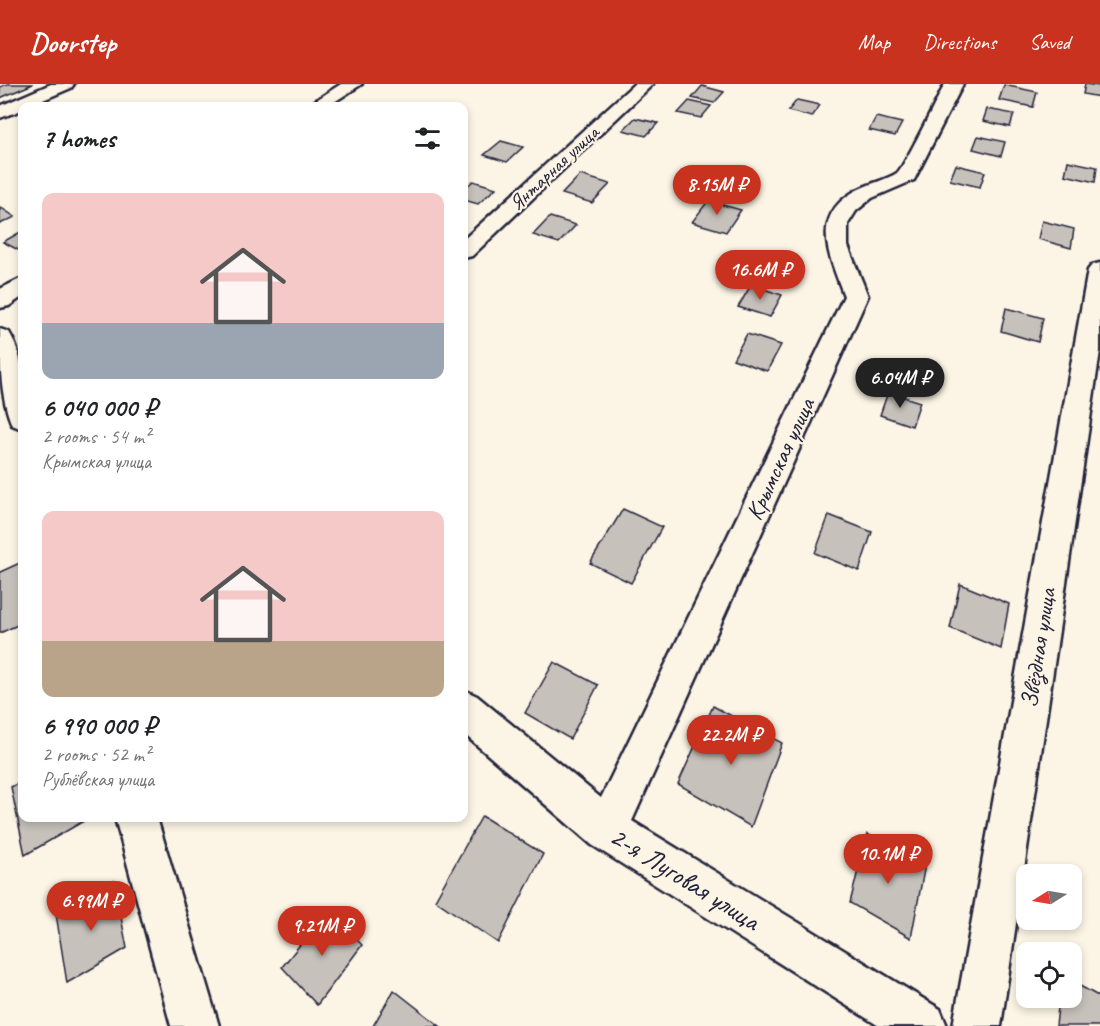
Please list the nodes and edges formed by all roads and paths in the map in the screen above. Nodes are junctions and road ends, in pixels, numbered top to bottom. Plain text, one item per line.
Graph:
1 (65, 84) edge
2 (353, 84) edge
3 (644, 84) edge
4 (954, 84) edge
5 (26, 102) edge
6 (323, 102) edge
7 (18, 106) edge
8 (0, 114) edge
9 (468, 247) edge
10 (1100, 270) edge
11 (18, 289) edge
12 (0, 300) edge
13 (0, 314) edge
14 (18, 330) edge
15 (0, 338) edge
16 (18, 403) edge
17 (468, 712) edge
18 (137, 822) edge
19 (607, 830) junction
20 (195, 1026) edge
21 (923, 1026) edge
22 (977, 1026) edge

1 - 5 street
2 - 6 street
3 - 9 street, Янтарная улица
4 - 19 street, Крымская улица
7 - 8 street
10 - 22 street, Звёздная улица
11 - 12 street
13 - 14 street
15 - 16 street
17 - 19 street, 2-я Луговая улица
18 - 20 street
19 - 21 street, 2-я Луговая улица

